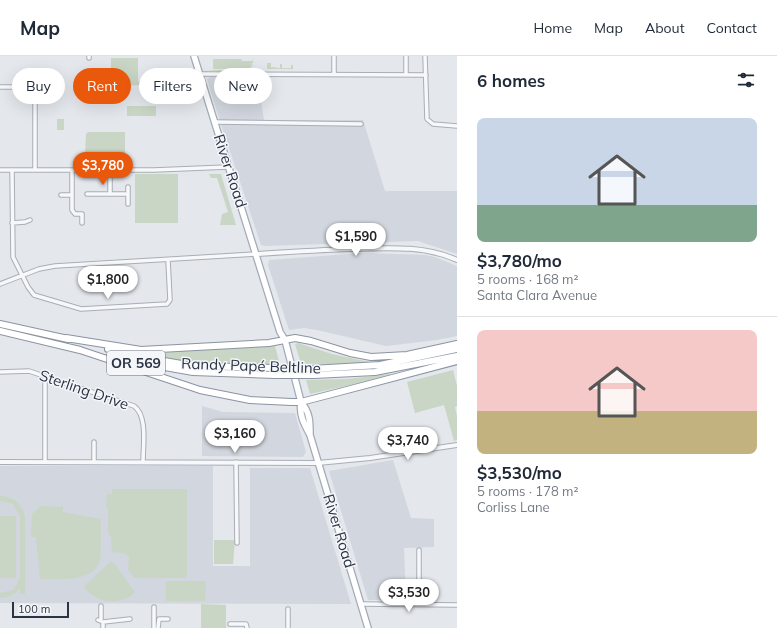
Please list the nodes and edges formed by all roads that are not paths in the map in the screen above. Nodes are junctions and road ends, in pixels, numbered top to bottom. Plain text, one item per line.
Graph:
1 (194, 56) edge
2 (334, 56) edge
3 (406, 56) edge
4 (426, 56) edge
5 (198, 68) edge
6 (206, 74) edge
7 (334, 74) junction
8 (406, 75) junction
9 (426, 75) junction
10 (0, 87) edge
11 (206, 95) edge
12 (214, 122) junction
13 (361, 124) dead end
14 (457, 126) edge
15 (228, 168) junction
16 (0, 170) edge
17 (12, 170) junction
18 (35, 170) junction
19 (72, 170) junction
20 (110, 170) junction
21 (128, 188) dead end
22 (87, 194) dead end
23 (110, 194) junction
24 (128, 194) junction
25 (61, 195) dead end
26 (72, 195) junction
27 (128, 204) dead end
28 (30, 220) dead end
29 (12, 223) junction
30 (82, 223) dead end
31 (256, 254) junction
32 (168, 260) junction
33 (457, 260) edge
34 (22, 276) junction
35 (0, 284) edge
36 (0, 324) edge
37 (0, 331) edge
38 (66, 338) junction
39 (284, 340) junction
40 (457, 344) edge
41 (77, 349) junction
42 (457, 349) edge
43 (457, 356) edge
44 (457, 361) edge
45 (0, 372) edge
46 (45, 376) junction
47 (301, 402) junction
48 (94, 442) dead end
49 (457, 445) edge
50 (0, 462) edge
51 (45, 462) junction
52 (94, 462) junction
53 (143, 462) junction
54 (236, 462) junction
55 (318, 463) junction
56 (237, 543) dead end
57 (419, 550) dead end
58 (360, 604) junction
59 (419, 605) junction
60 (457, 605) edge
61 (101, 606) dead end
62 (154, 607) dead end
63 (288, 609) dead end
64 (130, 619) dead end
65 (168, 619) dead end
66 (101, 621) junction
67 (230, 624) dead end
68 (103, 628) edge
69 (154, 628) edge
70 (158, 628) edge
71 (247, 628) edge
72 (288, 628) edge
73 (368, 628) edge

1 - 5 main road, River Road
2 - 7 street
3 - 8 street
4 - 9 street
6 - 7 street
7 - 8 street
8 - 9 street
9 - 14 street
10 - 18 street
11 - 12 main road, River Road
12 - 13 street
12 - 15 main road, River Road
15 - 20 street
15 - 31 main road, River Road
16 - 17 street
17 - 18 street
17 - 29 street
18 - 19 street
19 - 20 street
19 - 26 street
20 - 23 street
21 - 24 street
22 - 23 street
23 - 24 street
24 - 27 street
25 - 26 street
26 - 30 street
28 - 29 street
29 - 34 street
31 - 32 street
31 - 33 street
31 - 39 main road, River Road
32 - 34 street
32 - 34 street
34 - 35 street
36 - 38 highway, Randy Papé Beltline / OR 569
37 - 41 highway, Randy Papé Beltline / OR 569
38 - 39 highway
38 - 42 highway, Randy Papé Beltline / OR 569, bridge
39 - 40 highway
39 - 47 main road, River Road
41 - 43 highway, Randy Papé Beltline / OR 569, bridge
41 - 47 highway
44 - 47 highway
45 - 46 street, Sterling Drive
46 - 51 street
46 - 53 street, Sterling Drive
47 - 55 main road, River Road
48 - 52 street
49 - 55 street
50 - 51 street
51 - 52 street
52 - 53 street
53 - 54 street
54 - 55 street
54 - 56 street
55 - 58 main road, River Road
57 - 59 street
58 - 59 street
58 - 73 main road, River Road
59 - 60 street
61 - 66 street
62 - 69 street
63 - 72 street
64 - 66 street
65 - 70 street
66 - 68 street
67 - 71 street

